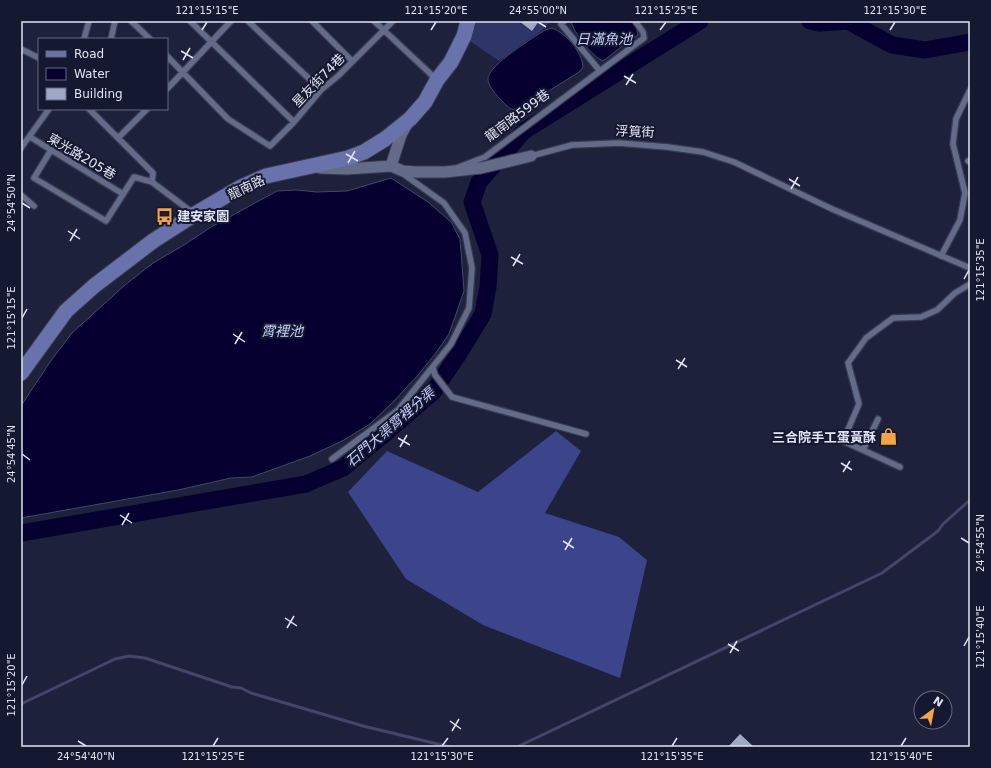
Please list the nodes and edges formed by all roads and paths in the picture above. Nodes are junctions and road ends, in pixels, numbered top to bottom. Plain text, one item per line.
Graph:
1 (89, 21) edge
2 (115, 21) edge
3 (131, 21) edge
4 (190, 21) edge
5 (231, 21) edge
6 (248, 21) edge
7 (312, 21) edge
8 (374, 21) edge
9 (393, 21) edge
10 (468, 21) edge
11 (564, 21) edge
12 (635, 21) edge
13 (384, 31) junction
14 (84, 38) edge
15 (111, 38) edge
16 (149, 38) edge
17 (211, 41) junction
18 (21, 49) edge
19 (168, 57) edge
20 (38, 58) edge
21 (352, 61) junction
22 (600, 71) junction
23 (184, 72) junction
24 (437, 80) junction
25 (168, 88) edge
26 (321, 90) junction
27 (970, 90) edge
28 (48, 110) edge
29 (90, 110) edge
30 (146, 110) edge
31 (410, 119) junction
32 (294, 122) junction
33 (30, 138) junction
34 (118, 138) junction
35 (21, 148) edge
36 (51, 150) junction
37 (531, 156) joint
38 (392, 166) junction
39 (310, 168) junction
40 (445, 172) junction
41 (152, 182) junction
42 (123, 194) junction
43 (21, 195) edge
44 (34, 206) dead end
45 (195, 214) junction
46 (941, 256) junction
47 (970, 268) edge
48 (970, 284) edge
49 (434, 372) junction
50 (21, 373) edge
51 (878, 419) dead end
52 (586, 434) dead end
53 (863, 450) junction
54 (332, 459) dead end
55 (900, 467) dead end

1 - 14 lane
2 - 15 lane
3 - 16 lane
4 - 17 lane
5 - 17 lane
6 - 26 lane
7 - 21 lane
8 - 13 lane
9 - 13 lane, 星友街74巷
10 - 24 main road, 龍南路
11 - 22 lane
12 - 22 lane, 龍南路599巷
13 - 21 lane, 星友街74巷
13 - 24 lane
17 - 23 lane
17 - 32 lane
18 - 20 lane
19 - 23 lane
21 - 26 lane, 星友街74巷
22 - 40 lane, 龍南路599巷
23 - 25 lane
23 - 32 lane, 星友街74巷
24 - 31 main road, 龍南路
26 - 32 lane, 星友街74巷
27 - 46 lane
28 - 33 lane
29 - 34 lane
30 - 34 lane
31 - 38 street
31 - 39 main road, 龍南路
33 - 35 lane
33 - 36 lane, 東光路205巷
34 - 41 lane
36 - 42 lane, 東光路205巷
36 - 42 lane
37 - 40 street, 浮筧街
37 - 46 lane, 浮筧街
38 - 39 street, 浮筧街
38 - 40 street, 浮筧街
38 - 49 lane
39 - 45 main road, 龍南路
41 - 42 lane
41 - 45 lane
43 - 44 lane
45 - 50 main road, 龍南路
46 - 47 lane, 浮筧街
48 - 53 lane
49 - 52 lane
49 - 54 lane
51 - 53 lane
53 - 55 lane

